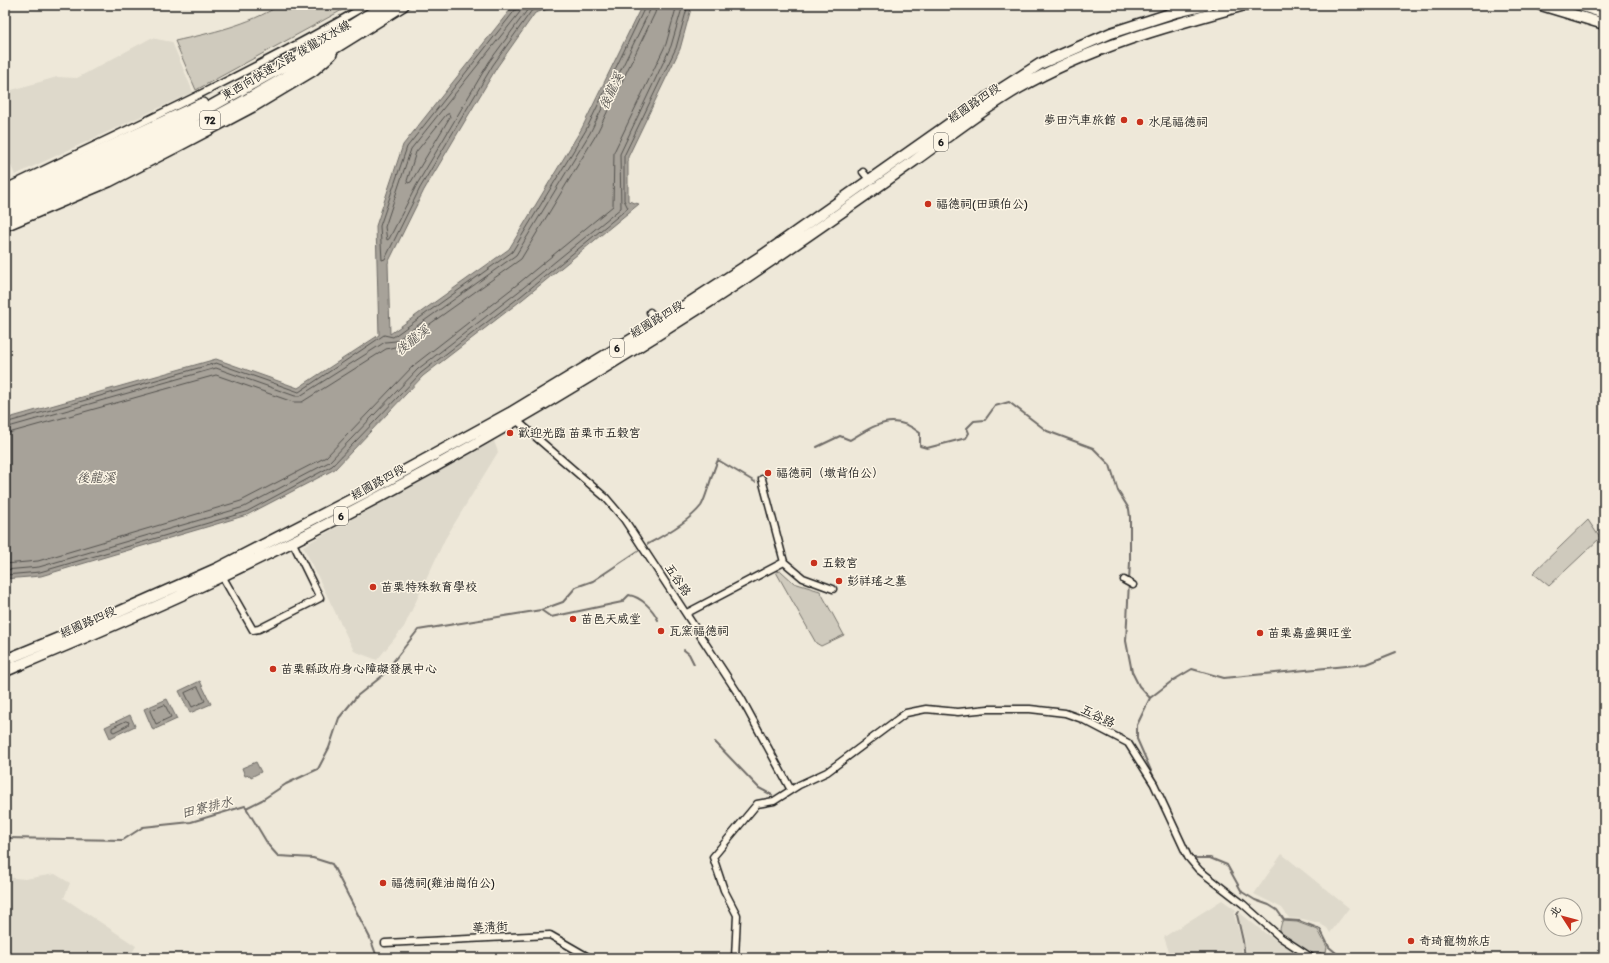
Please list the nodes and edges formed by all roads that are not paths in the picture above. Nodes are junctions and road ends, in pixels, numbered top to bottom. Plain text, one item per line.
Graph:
1 (367, 5) edge
2 (385, 5) edge
3 (403, 5) edge
4 (1207, 5) edge
5 (1245, 5) edge
6 (1541, 5) edge
7 (1579, 5) edge
8 (1604, 13) edge
9 (1604, 24) edge
10 (340, 44) junction
11 (319, 46) junction
12 (869, 180) junction
13 (5, 188) edge
14 (5, 196) edge
15 (5, 207) edge
16 (5, 215) edge
17 (5, 225) edge
18 (650, 312) dead end
19 (659, 327) junction
20 (513, 416) junction
21 (762, 479) dead end
22 (292, 541) junction
23 (784, 562) junction
24 (220, 572) junction
25 (1124, 580) dead end
26 (1133, 585) dead end
27 (833, 589) dead end
28 (687, 613) junction
29 (5, 660) edge
30 (5, 671) edge
31 (791, 790) junction
32 (385, 943) dead end
33 (590, 958) edge
34 (735, 958) edge
35 (1312, 958) edge

1 - 13 street
2 - 11 highway, 東西向快速公路 後龍汶水線 / 72
3 - 10 highway, 東西向快速公路 後龍汶水線 / 72
4 - 12 main road, 經國路四段 / 6
5 - 12 main road, 經國路四段 / 6
6 - 9 main road
7 - 8 main road
10 - 16 highway, 東西向快速公路 後龍汶水線 / 72
10 - 17 highway
11 - 14 highway
11 - 15 highway, 東西向快速公路 後龍汶水線 / 72
12 - 19 main road, 經國路四段 / 6
18 - 19 street
19 - 20 main road, 經國路四段 / 6
20 - 22 main road, 經國路四段 / 6
20 - 24 main road, 經國路四段 / 6
20 - 28 street, 五谷路
21 - 23 street
22 - 24 main road, 經國路四段 / 6
22 - 24 street
23 - 27 street
23 - 28 street
24 - 29 main road, 經國路四段 / 6
24 - 30 main road, 經國路四段 / 6
25 - 26 street
28 - 31 street, 五谷路
31 - 34 street, 五谷路
31 - 35 street, 五谷路
32 - 33 street, 華清街

